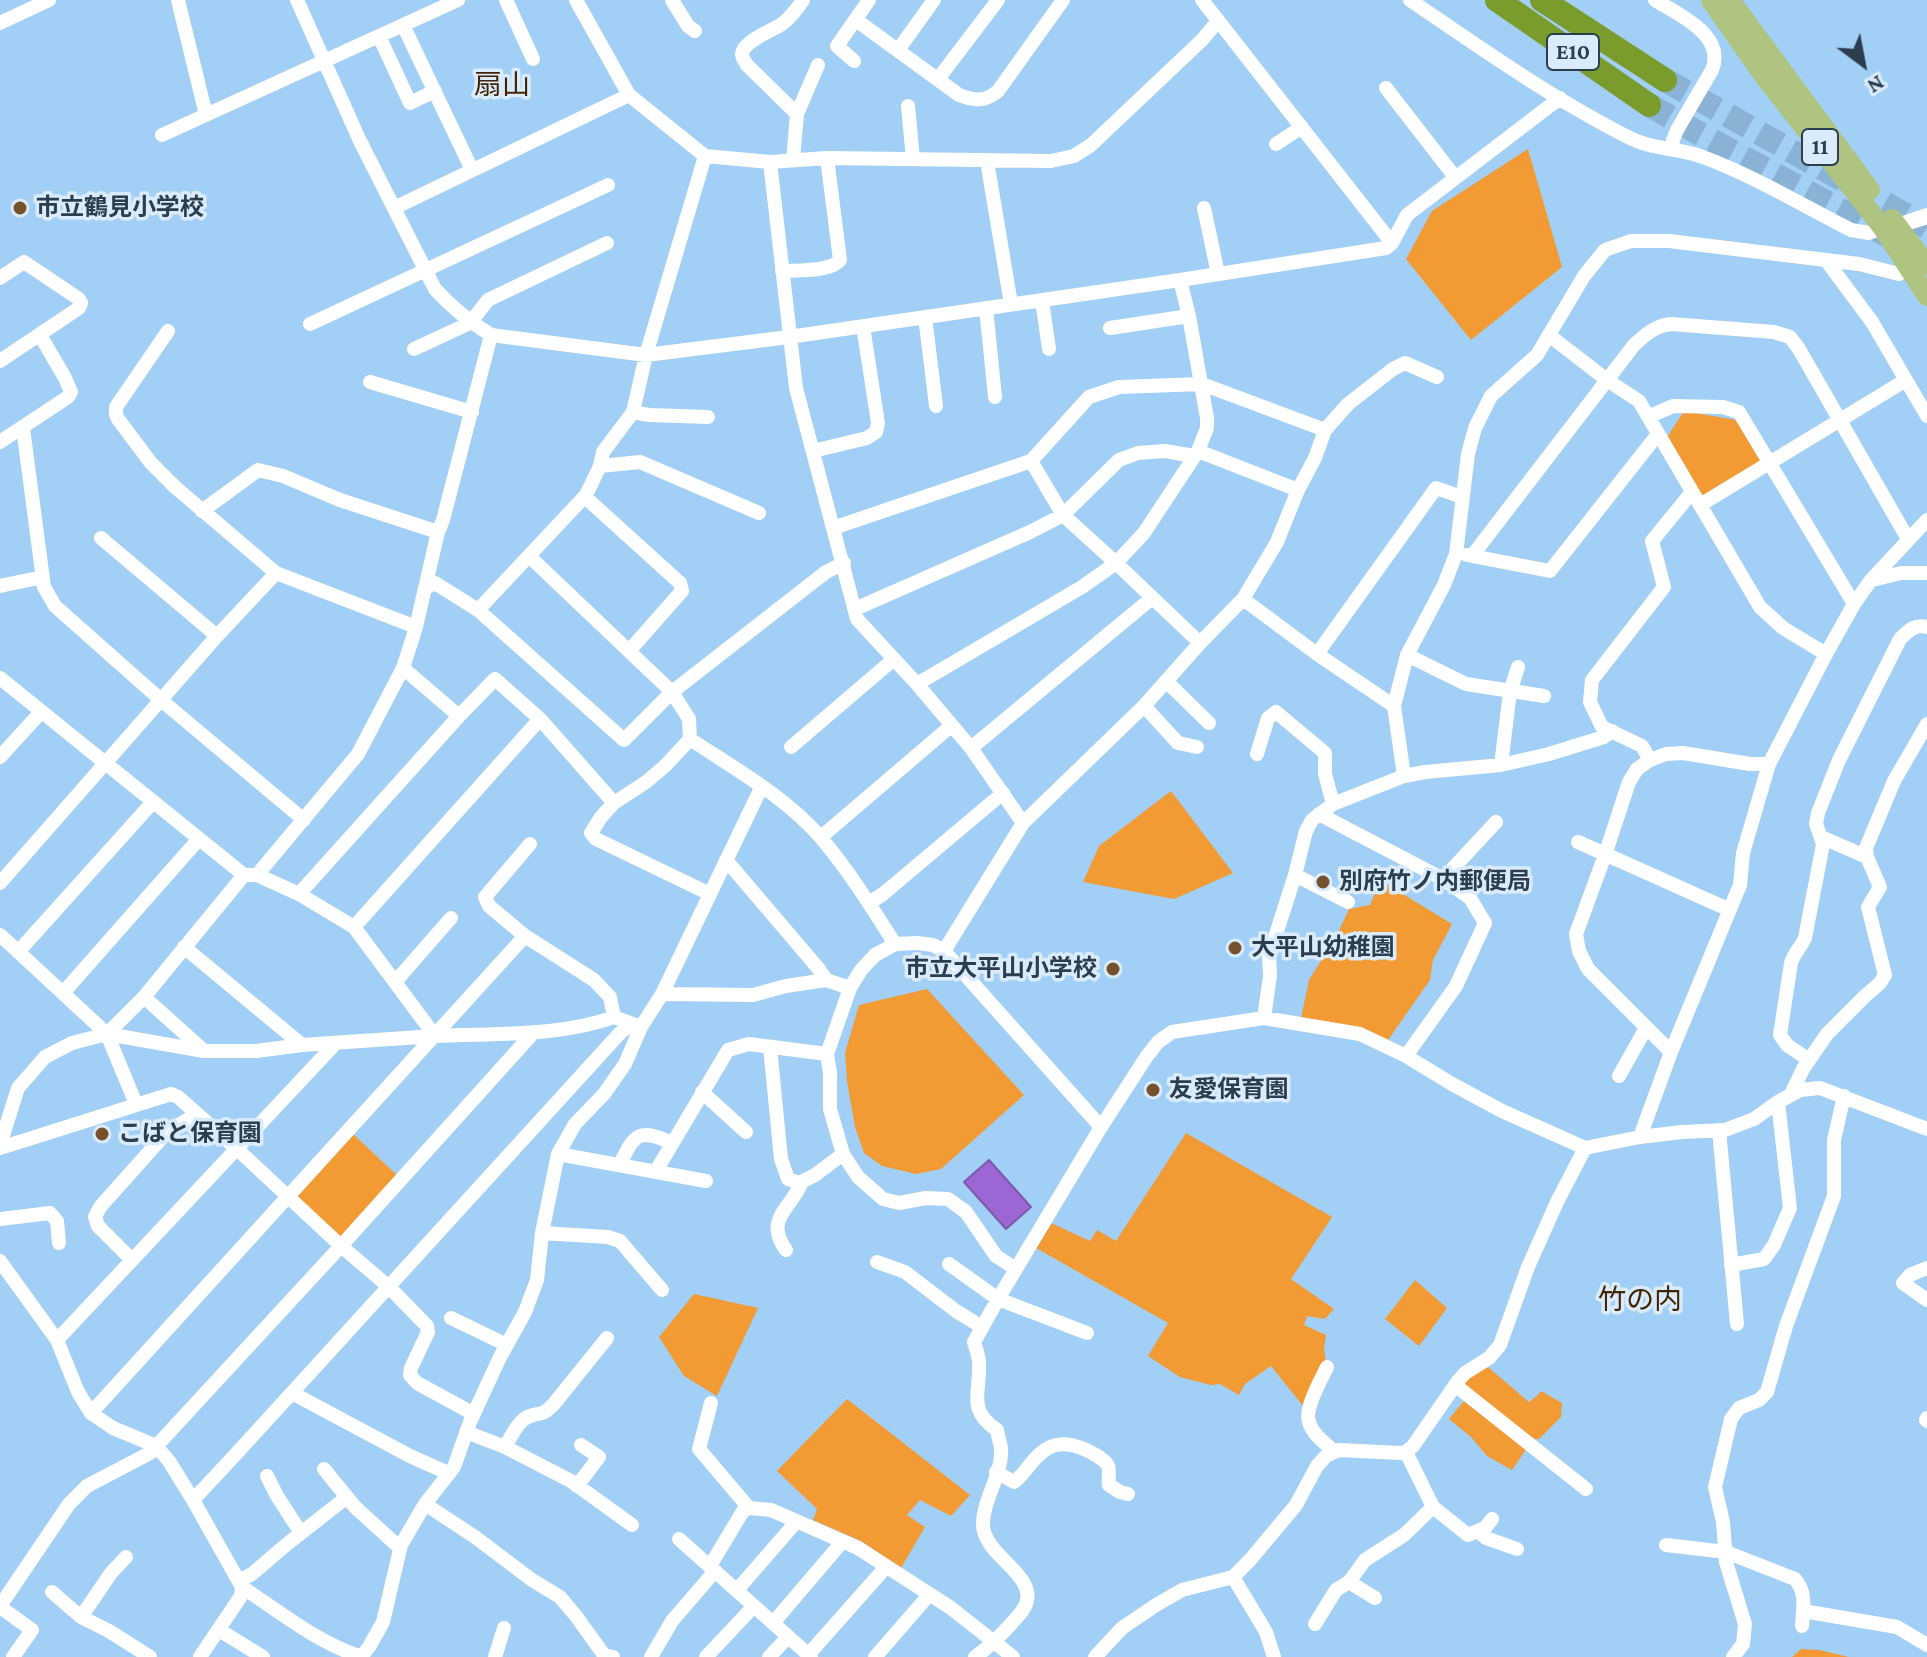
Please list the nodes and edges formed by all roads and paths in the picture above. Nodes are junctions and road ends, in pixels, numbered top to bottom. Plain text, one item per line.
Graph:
1 (178, 0) edge
2 (297, 0) edge
3 (458, 0) edge
4 (506, 0) edge
5 (576, 0) edge
6 (672, 0) edge
7 (803, 0) edge
8 (869, 0) edge
9 (934, 0) edge
10 (998, 0) edge
11 (1063, 0) edge
12 (1202, 0) edge
13 (1410, 0) edge
14 (1497, 0) edge
15 (1542, 0) edge
16 (1655, 0) edge
17 (1711, 0) edge
18 (1730, 0) edge
19 (41, 2) edge
20 (856, 20) junction
21 (1218, 21) junction
22 (0, 23) edge
23 (403, 25) junction
24 (695, 31) dead end
25 (379, 36) junction
26 (898, 50) junction
27 (533, 59) dead end
28 (324, 60) junction
29 (854, 61) dead end
30 (818, 65) dead end
31 (938, 79) junction
32 (1665, 80) tunnel mouth
33 (1386, 88) dead end
34 (435, 91) junction
35 (629, 95) junction
36 (1560, 98) junction
37 (1649, 105) tunnel mouth
38 (908, 106) dead end
39 (797, 114) junction
40 (206, 115) junction
41 (1302, 127) junction
42 (162, 135) dead end
43 (1276, 144) dead end
44 (1672, 149) junction
45 (705, 156) junction
46 (827, 158) junction
47 (913, 159) junction
48 (793, 160) junction
49 (987, 161) junction
50 (770, 162) junction
51 (472, 170) junction
52 (1455, 177) junction
53 (608, 185) dead end
54 (394, 208) junction
55 (1204, 208) dead end
56 (1927, 216) edge
57 (1890, 227) junction
58 (607, 243) dead end
59 (1392, 243) junction
60 (1826, 260) junction
61 (1918, 266) edge
62 (427, 270) junction
63 (782, 271) junction
64 (1218, 274) junction
65 (0, 278) edge
66 (1180, 280) junction
67 (1927, 296) edge
68 (1042, 300) junction
69 (1011, 304) junction
70 (986, 308) junction
71 (1189, 316) junction
72 (925, 317) junction
73 (470, 323) junction
74 (310, 324) dead end
75 (863, 326) junction
76 (1110, 328) dead end
77 (168, 331) dead end
78 (40, 335) junction
79 (491, 335) junction
80 (1550, 336) junction
81 (789, 337) junction
82 (414, 349) dead end
83 (1049, 349) dead end
84 (646, 355) junction
85 (0, 361) edge
86 (1437, 377) dead end
87 (1607, 380) junction
88 (1906, 380) junction
89 (370, 382) dead end
90 (1202, 384) junction
91 (995, 397) dead end
92 (936, 406) dead end
93 (472, 412) junction
94 (633, 412) junction
95 (1927, 416) edge
96 (708, 417) dead end
97 (1648, 417) junction
98 (1840, 419) junction
99 (23, 428) junction
100 (1325, 430) junction
101 (1658, 434) junction
102 (0, 442) edge
103 (813, 451) junction
104 (1196, 454) junction
105 (1031, 461) junction
106 (1769, 462) junction
107 (600, 466) junction
108 (1298, 490) junction
109 (585, 497) junction
110 (1462, 497) junction
111 (1696, 499) junction
112 (202, 511) junction
113 (759, 513) dead end
114 (1063, 515) junction
115 (1927, 520) edge
116 (833, 528) junction
117 (438, 532) junction
118 (101, 538) dead end
119 (1908, 539) junction
120 (1464, 555) junction
121 (530, 557) junction
122 (844, 563) junction
123 (1116, 563) junction
124 (276, 573) junction
125 (1927, 573) edge
126 (43, 577) junction
127 (1871, 580) junction
128 (0, 586) edge
129 (426, 588) junction
130 (1152, 598) junction
131 (1243, 599) junction
132 (1854, 604) junction
133 (855, 609) junction
134 (478, 610) junction
135 (416, 627) junction
136 (1927, 627) edge
137 (217, 636) junction
138 (1200, 643) junction
139 (629, 651) junction
140 (1317, 654) junction
141 (1826, 654) junction
142 (1407, 655) junction
143 (894, 659) junction
144 (1518, 667) dead end
145 (403, 668) junction
146 (0, 678) edge
147 (1166, 681) junction
148 (917, 684) junction
149 (672, 692) junction
150 (1510, 692) junction
151 (1544, 696) dead end
152 (161, 700) junction
153 (1144, 706) junction
154 (1394, 706) junction
155 (41, 712) junction
156 (459, 716) junction
157 (540, 719) junction
158 (1209, 723) dead end
159 (1927, 724) edge
160 (951, 726) junction
161 (1612, 731) junction
162 (690, 739) junction
163 (791, 747) dead end
164 (1197, 747) dead end
165 (971, 748) junction
166 (1257, 754) dead end
167 (0, 757) edge
168 (1650, 760) junction
169 (105, 763) junction
170 (1769, 764) junction
171 (1501, 765) junction
172 (1404, 776) junction
173 (762, 786) junction
174 (1003, 793) junction
175 (153, 802) junction
176 (614, 803) junction
177 (1333, 804) junction
178 (1319, 814) junction
179 (304, 820) junction
180 (1496, 822) dead end
181 (1023, 823) junction
182 (821, 837) junction
183 (1821, 837) junction
184 (198, 840) junction
185 (1578, 842) dead end
186 (530, 844) dead end
187 (1605, 855) junction
188 (1867, 857) junction
189 (726, 860) junction
190 (250, 875) junction
191 (1295, 875) junction
192 (1443, 879) junction
193 (0, 883) edge
194 (299, 894) junction
195 (710, 894) junction
196 (1348, 902) dead end
197 (869, 903) junction
198 (1730, 910) junction
199 (451, 918) dead end
200 (354, 927) junction
201 (525, 936) junction
202 (1, 937) edge
203 (895, 944) junction
204 (184, 947) junction
205 (944, 951) junction
206 (18, 952) junction
207 (826, 980) junction
208 (395, 982) junction
209 (850, 988) junction
210 (63, 993) junction
211 (662, 994) junction
212 (144, 997) junction
213 (614, 1017) junction
214 (1264, 1018) junction
215 (636, 1026) junction
216 (1646, 1028) junction
217 (534, 1032) junction
218 (107, 1034) junction
219 (435, 1036) junction
220 (336, 1043) junction
221 (302, 1045) junction
222 (770, 1047) junction
223 (204, 1051) junction
224 (1671, 1052) junction
225 (827, 1054) junction
226 (1406, 1056) junction
227 (1809, 1060) junction
228 (1619, 1076) dead end
229 (702, 1092) junction
230 (1844, 1096) junction
231 (1785, 1098) junction
232 (136, 1104) junction
233 (197, 1114) junction
234 (1101, 1127) junction
235 (1927, 1129) edge
236 (1719, 1130) junction
237 (746, 1132) dead end
238 (1, 1137) edge
239 (1640, 1137) junction
240 (672, 1143) junction
241 (1585, 1148) junction
242 (237, 1149) junction
243 (558, 1154) junction
244 (843, 1154) junction
245 (620, 1164) junction
246 (656, 1171) junction
247 (706, 1181) dead end
248 (802, 1182) junction
249 (287, 1198) junction
250 (0, 1219) edge
251 (542, 1233) junction
252 (59, 1243) dead end
253 (341, 1246) junction
254 (786, 1250) dead end
255 (132, 1260) junction
256 (0, 1261) edge
257 (877, 1262) dead end
258 (949, 1264) dead end
259 (1731, 1265) junction
260 (1927, 1268) edge
261 (1016, 1269) junction
262 (18, 1285) junction
263 (389, 1287) junction
264 (0, 1290) edge
265 (662, 1290) dead end
266 (998, 1299) junction
267 (1927, 1300) edge
268 (451, 1318) dead end
269 (1737, 1324) dead end
270 (982, 1327) junction
271 (1087, 1333) dead end
272 (607, 1338) dead end
273 (57, 1340) junction
274 (507, 1345) junction
275 (1327, 1367) dead end
276 (1455, 1385) junction
277 (292, 1393) junction
278 (711, 1403) dead end
279 (91, 1413) junction
280 (474, 1414) junction
281 (466, 1432) junction
282 (581, 1445) dead end
283 (156, 1446) junction
284 (505, 1447) junction
285 (1335, 1452) junction
286 (1406, 1452) junction
287 (324, 1469) dead end
288 (996, 1472) junction
289 (448, 1473) junction
290 (267, 1476) dead end
291 (577, 1486) junction
292 (1586, 1489) dead end
293 (1128, 1494) dead end
294 (347, 1497) junction
295 (193, 1500) junction
296 (425, 1504) junction
297 (1433, 1507) junction
298 (749, 1508) junction
299 (1492, 1519) dead end
300 (797, 1521) junction
301 (632, 1525) dead end
302 (1478, 1531) junction
303 (301, 1533) junction
304 (679, 1539) dead end
305 (843, 1541) junction
306 (1666, 1545) dead end
307 (400, 1548) junction
308 (1517, 1549) dead end
309 (1726, 1552) junction
310 (126, 1557) dead end
311 (886, 1567) junction
312 (712, 1568) junction
313 (1233, 1577) junction
314 (1349, 1582) junction
315 (241, 1584) junction
316 (737, 1590) junction
317 (52, 1592) dead end
318 (929, 1595) junction
319 (1375, 1598) dead end
320 (754, 1606) junction
321 (0, 1607) edge
322 (81, 1617) junction
323 (773, 1623) junction
324 (1315, 1624) dead end
325 (504, 1628) dead end
326 (219, 1630) junction
327 (788, 1637) junction
328 (993, 1642) junction
329 (1927, 1645) edge
330 (606, 1656) edge
331 (809, 1656) edge
332 (13, 1657) edge
333 (150, 1657) edge
334 (200, 1657) edge
335 (263, 1657) edge
336 (362, 1657) edge
337 (495, 1657) edge
338 (651, 1657) edge
339 (706, 1657) edge
340 (769, 1657) edge
341 (875, 1657) edge
342 (975, 1657) edge
343 (1013, 1657) edge
344 (1095, 1657) edge
345 (1274, 1657) edge
346 (1733, 1657) edge

1 - 40 street
2 - 28 street
3 - 23 street
4 - 27 street
5 - 35 street
6 - 24 street
7 - 39 street
8 - 20 street
9 - 26 street
10 - 31 street
11 - 31 street
12 - 21 street
13 - 36 street
14 - 37 highway, E10
15 - 32 highway, E10
16 - 44 street
17 - 57 main road, 11
18 - 57 main road, 11
19 - 22 street
20 - 26 street
20 - 29 street
21 - 41 street
21 - 49 street
23 - 25 street
23 - 34 street
25 - 28 street
25 - 34 street
26 - 31 street
28 - 40 street
28 - 54 street
30 - 39 street
33 - 52 street
34 - 51 street
35 - 45 street
35 - 51 street
36 - 44 street
36 - 52 street
38 - 47 street
39 - 48 street
40 - 42 street
41 - 43 street
41 - 59 street
44 - 57 street
45 - 50 street
45 - 84 street
46 - 47 street
46 - 48 street
46 - 63 street
47 - 49 street
48 - 50 street
49 - 69 street
50 - 63 street
51 - 54 street
52 - 59 street
53 - 62 street
54 - 62 street
55 - 64 street
56 - 57 street
57 - 61 main road, 11
58 - 73 street
59 - 64 street
60 - 61 street
60 - 80 street
60 - 88 street
61 - 67 main road, 11
62 - 73 street
62 - 74 street
63 - 81 street
64 - 66 street
65 - 78 street
66 - 68 street
66 - 71 street
68 - 69 street
68 - 83 street
69 - 70 street
70 - 72 street
70 - 91 street
71 - 76 street
71 - 90 street
72 - 75 street
72 - 92 street
73 - 79 street
73 - 82 street
75 - 81 street
75 - 103 street
77 - 112 street
78 - 85 street
78 - 99 street
79 - 84 street
79 - 93 street
80 - 87 street
80 - 110 street
81 - 84 street
81 - 103 street
84 - 94 street
86 - 100 street
87 - 97 street
87 - 98 street
87 - 120 street
88 - 95 street
88 - 98 street
89 - 93 street
90 - 100 street
90 - 104 street
90 - 105 street
93 - 117 street
94 - 96 street
94 - 107 street
97 - 101 street
97 - 106 street
98 - 106 street
98 - 119 street
99 - 102 street
99 - 126 street
100 - 108 street
101 - 111 street
101 - 120 street
103 - 116 street
104 - 108 street
104 - 114 street
104 - 123 street
105 - 114 street
105 - 116 street
106 - 111 street
106 - 132 street
107 - 109 street
107 - 113 street
108 - 131 street
109 - 121 street
109 - 139 street
110 - 120 street
110 - 140 street
111 - 141 street
111 - 161 street
112 - 117 street
112 - 124 street
114 - 123 street
114 - 133 street
115 - 119 street
116 - 122 street
117 - 129 street
118 - 137 street
119 - 127 street
120 - 142 street
121 - 134 street
121 - 139 street
122 - 133 street
122 - 149 street
123 - 130 street
123 - 148 street
124 - 135 street
124 - 137 street
125 - 127 street
126 - 128 street
126 - 152 street
127 - 132 street
129 - 134 street
129 - 135 street
130 - 138 street
130 - 165 street
131 - 138 street
131 - 140 street
132 - 141 street
133 - 143 street
134 - 149 street
135 - 145 street
136 - 183 street
137 - 152 street
138 - 147 street
139 - 149 street
140 - 154 street
141 - 170 street
142 - 150 street
142 - 154 street
143 - 148 street
143 - 163 street
144 - 150 street
145 - 156 street
145 - 179 street
146 - 155 street
147 - 153 street
147 - 158 street
148 - 160 street
149 - 162 street
150 - 151 street
150 - 171 street
152 - 169 street
152 - 179 street
153 - 164 street
153 - 181 street
154 - 172 street
155 - 167 street
155 - 169 street
156 - 157 street
156 - 194 street
157 - 176 street
157 - 200 street
159 - 188 street
160 - 165 street
160 - 182 street
161 - 168 street
161 - 171 street
162 - 173 street
162 - 176 street
165 - 174 street
166 - 177 street
168 - 170 street
168 - 187 street
169 - 175 street
169 - 193 street
170 - 198 street
171 - 172 street
172 - 177 street
173 - 182 street
173 - 189 street
174 - 181 street
174 - 197 street
175 - 184 street
175 - 206 street
176 - 195 street
177 - 178 street
178 - 191 street
178 - 192 street
179 - 190 street
180 - 192 street
181 - 205 street
182 - 197 street
183 - 188 street
183 - 227 street
184 - 190 street
184 - 210 street
185 - 187 street
186 - 201 street
187 - 198 street
187 - 216 street
188 - 227 street
189 - 195 street
189 - 207 street
190 - 194 street
190 - 204 street
191 - 196 street
191 - 214 street
192 - 226 street
194 - 200 street
195 - 211 street
197 - 203 street
198 - 224 street
199 - 208 street
200 - 208 street
201 - 213 street
201 - 219 street
202 - 206 street
203 - 205 street
203 - 209 street
204 - 212 street
204 - 221 street
205 - 234 street
206 - 210 street
207 - 209 street
207 - 211 street
208 - 219 street
209 - 225 street
210 - 218 street
211 - 215 street
212 - 218 street
212 - 223 street
213 - 215 street
213 - 217 street
214 - 226 street
214 - 234 street
215 - 243 street
215 - 263 street
216 - 224 street
216 - 228 street
217 - 219 street
217 - 253 street
218 - 223 street
218 - 232 street
218 - 238 street
219 - 220 street
219 - 249 street
220 - 221 street
220 - 242 street
221 - 223 street
222 - 225 street
222 - 229 street
222 - 248 street
224 - 239 street
225 - 244 street
226 - 241 street
227 - 231 street
229 - 237 street
229 - 240 street
230 - 231 street
230 - 235 street
230 - 309 street
231 - 236 street
231 - 259 street
232 - 233 street
232 - 238 street
233 - 242 street
233 - 255 street
234 - 261 street
236 - 239 street
236 - 259 street
239 - 241 street
240 - 245 street
240 - 246 street
241 - 276 street
242 - 249 street
242 - 255 street
243 - 245 street
243 - 251 street
244 - 248 street
244 - 261 street
245 - 246 street
246 - 247 street
248 - 254 street
249 - 253 street
249 - 279 street
250 - 252 street
251 - 265 street
251 - 274 street
253 - 263 street
253 - 283 street
255 - 273 street
256 - 262 street
257 - 270 street
258 - 266 street
259 - 269 street
260 - 267 street
261 - 266 street
262 - 264 street
262 - 273 street
263 - 277 street
263 - 280 street
266 - 270 street
266 - 271 street
268 - 274 street
270 - 288 street
272 - 284 street
273 - 279 street
274 - 280 street
275 - 285 street
276 - 286 street
276 - 292 street
277 - 289 street
277 - 295 street
278 - 298 street
279 - 283 street
280 - 281 street
281 - 284 street
281 - 289 street
282 - 291 street
283 - 295 street
283 - 321 street
284 - 291 street
285 - 286 street
285 - 313 street
286 - 297 street
287 - 294 street
288 - 293 street
288 - 328 street
289 - 296 street
290 - 303 street
291 - 301 street
294 - 303 street
294 - 307 street
295 - 315 street
296 - 307 street
296 - 330 street
297 - 302 street
297 - 314 street
298 - 300 street
298 - 312 street
299 - 302 street
300 - 305 street
300 - 316 street
302 - 308 street
303 - 315 street
304 - 312 street
305 - 311 street
305 - 323 street
306 - 309 street
307 - 336 street
309 - 329 street
309 - 346 street
310 - 322 street
311 - 318 street
311 - 331 street
312 - 316 street
312 - 338 street
313 - 344 street
313 - 345 street
314 - 319 street
314 - 324 street
315 - 326 street
315 - 336 street
316 - 320 street
317 - 322 street
318 - 328 street
318 - 341 street
320 - 323 street
320 - 339 street
321 - 332 street
322 - 333 street
323 - 327 street
325 - 337 street
326 - 334 street
326 - 335 street
327 - 331 street
327 - 340 street
328 - 342 street
328 - 343 street

